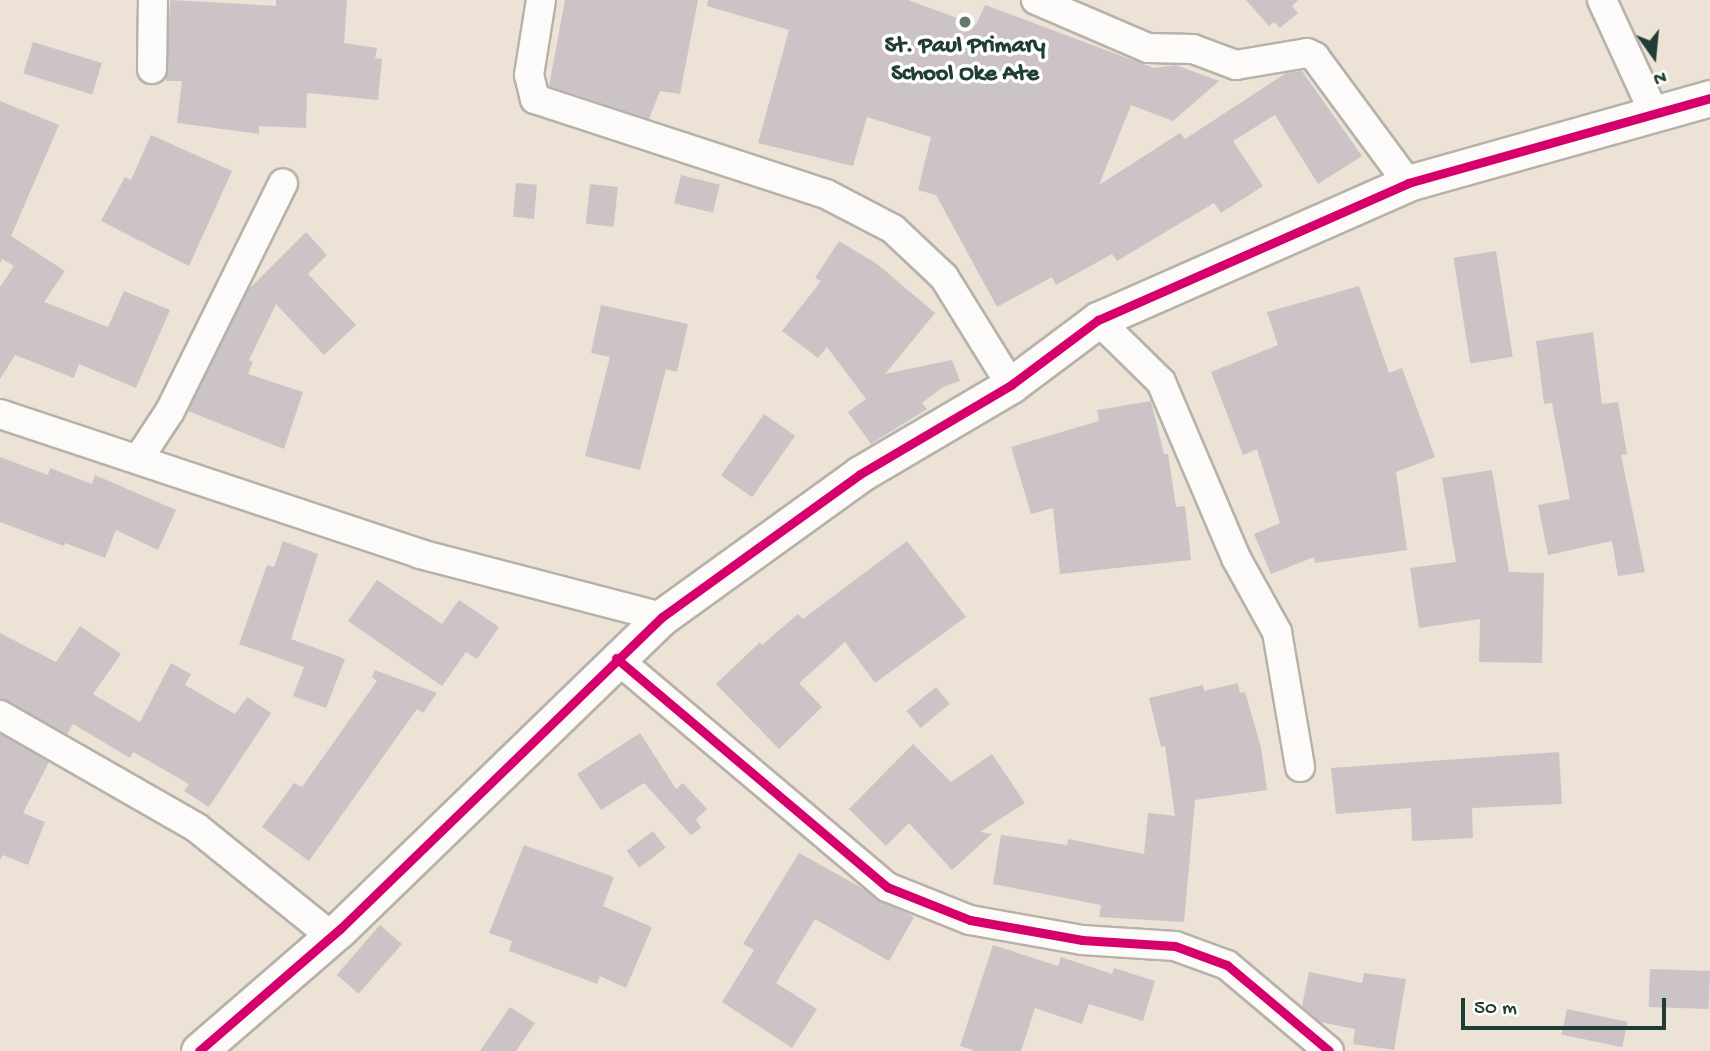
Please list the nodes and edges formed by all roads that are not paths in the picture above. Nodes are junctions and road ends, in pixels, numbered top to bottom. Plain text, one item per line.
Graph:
1 (153, 0) edge
2 (541, 0) edge
3 (1036, 0) edge
4 (1602, 0) edge
5 (152, 69) dead end
6 (1710, 98) edge
7 (1655, 115) junction
8 (284, 183) dead end
9 (1408, 183) junction
10 (1098, 320) junction
11 (1011, 385) junction
12 (0, 414) edge
13 (139, 458) junction
14 (662, 617) junction
15 (616, 658) junction
16 (0, 715) edge
17 (1300, 767) dead end
18 (331, 936) junction
19 (199, 1051) edge
20 (1329, 1051) edge

1 - 5 street
2 - 11 street
3 - 9 street
4 - 7 street
6 - 7 street
7 - 9 street
8 - 13 street
9 - 10 street
10 - 11 street
10 - 17 street
11 - 14 street
12 - 13 street
13 - 14 street
14 - 15 street
15 - 18 street
15 - 20 street
16 - 18 street
18 - 19 street

